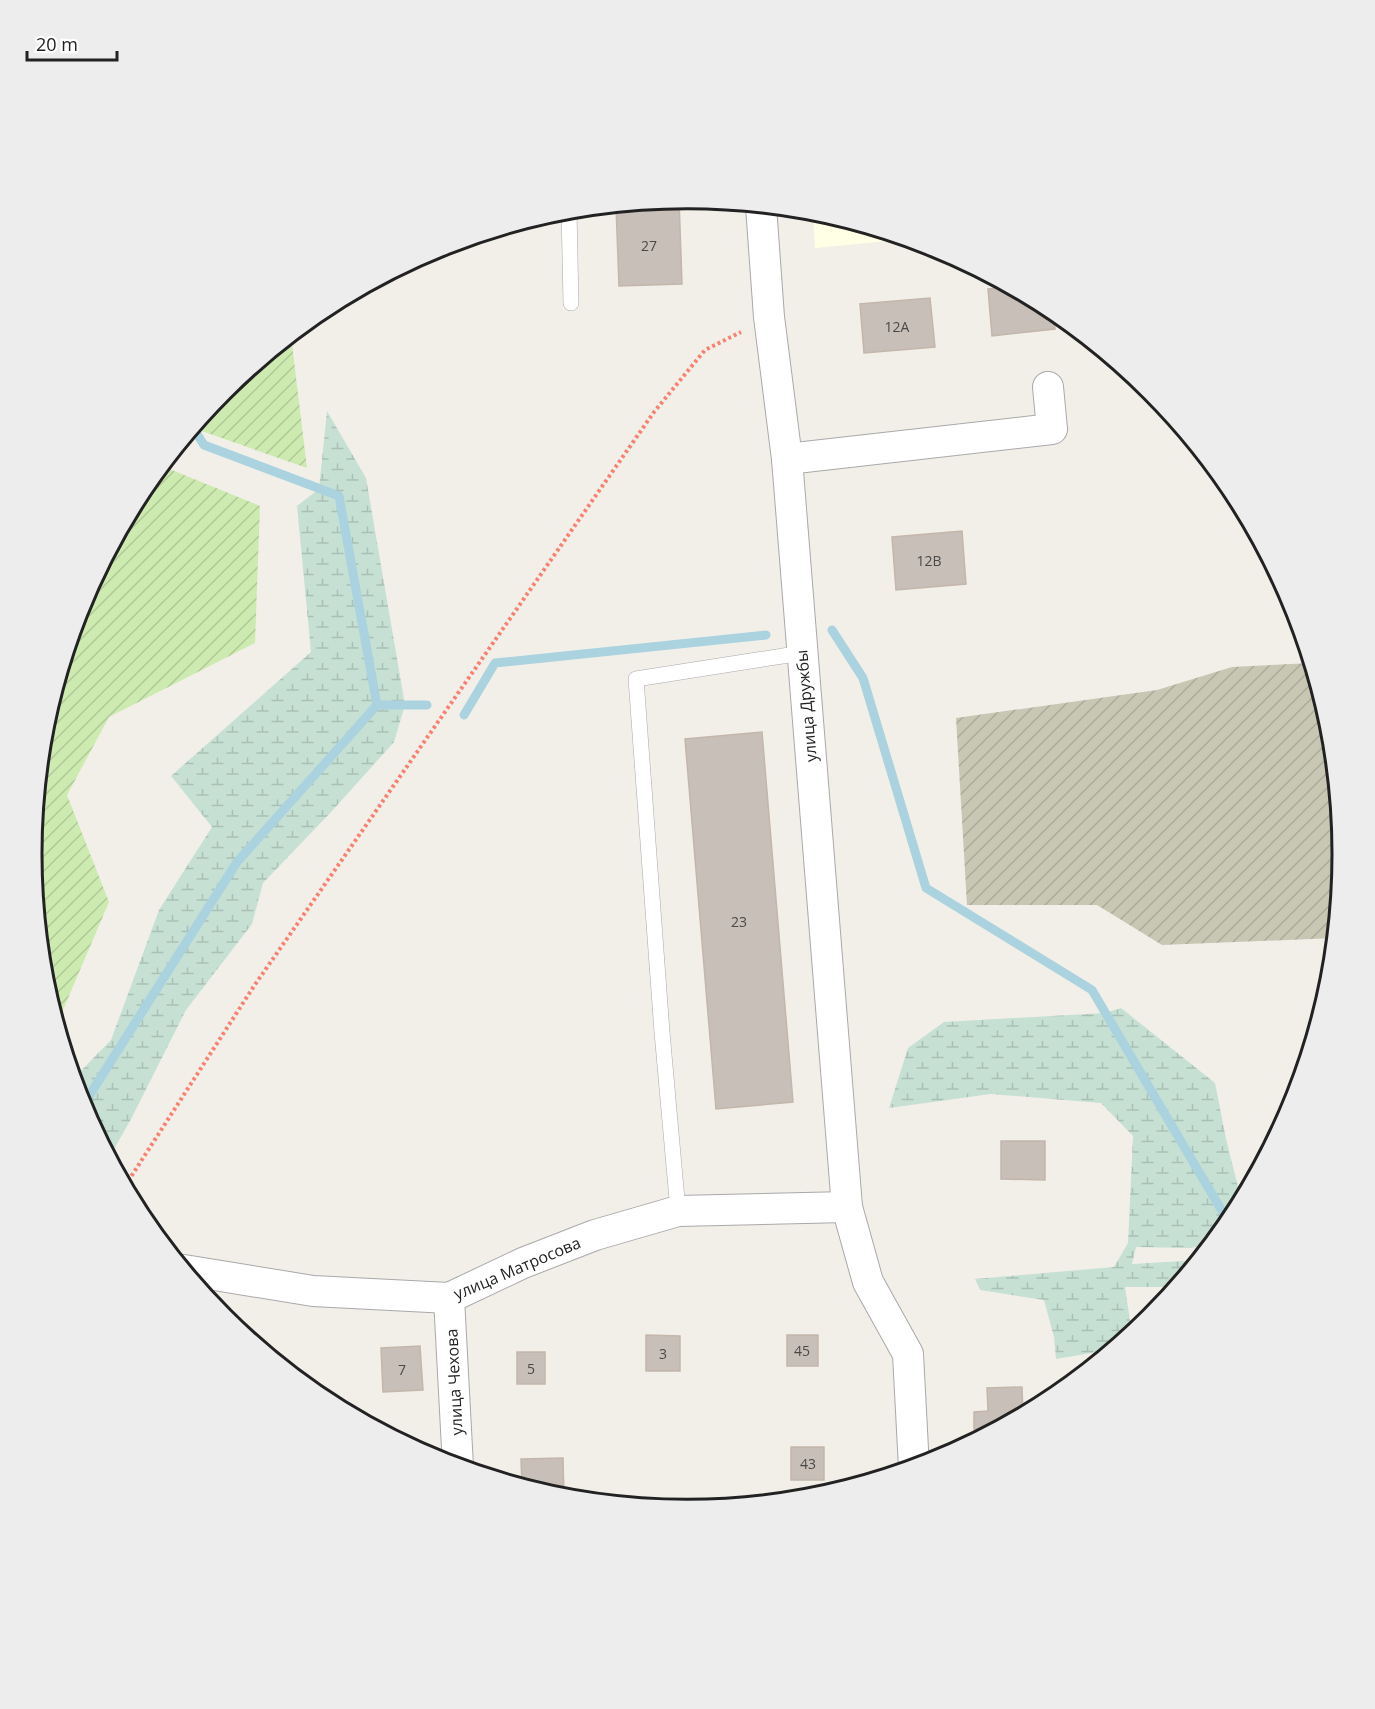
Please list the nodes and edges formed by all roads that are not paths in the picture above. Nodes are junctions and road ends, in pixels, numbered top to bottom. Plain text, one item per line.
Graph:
1 (762, 214) edge
2 (569, 220) edge
3 (571, 303) dead end
4 (1047, 387) dead end
5 (787, 459) junction
6 (802, 653) junction
7 (847, 1207) junction
8 (678, 1210) junction
9 (195, 1272) edge
10 (449, 1298) junction
11 (457, 1458) edge
12 (914, 1459) edge

1 - 5 street, улица Дружбы
2 - 3 lane
4 - 5 street
5 - 6 street, улица Дружбы
6 - 7 street, улица Дружбы
6 - 8 lane
7 - 8 street, улица Матросова
7 - 12 street, улица Дружбы
8 - 10 street, улица Матросова
9 - 10 street, улица Матросова
10 - 11 street, улица Чехова

